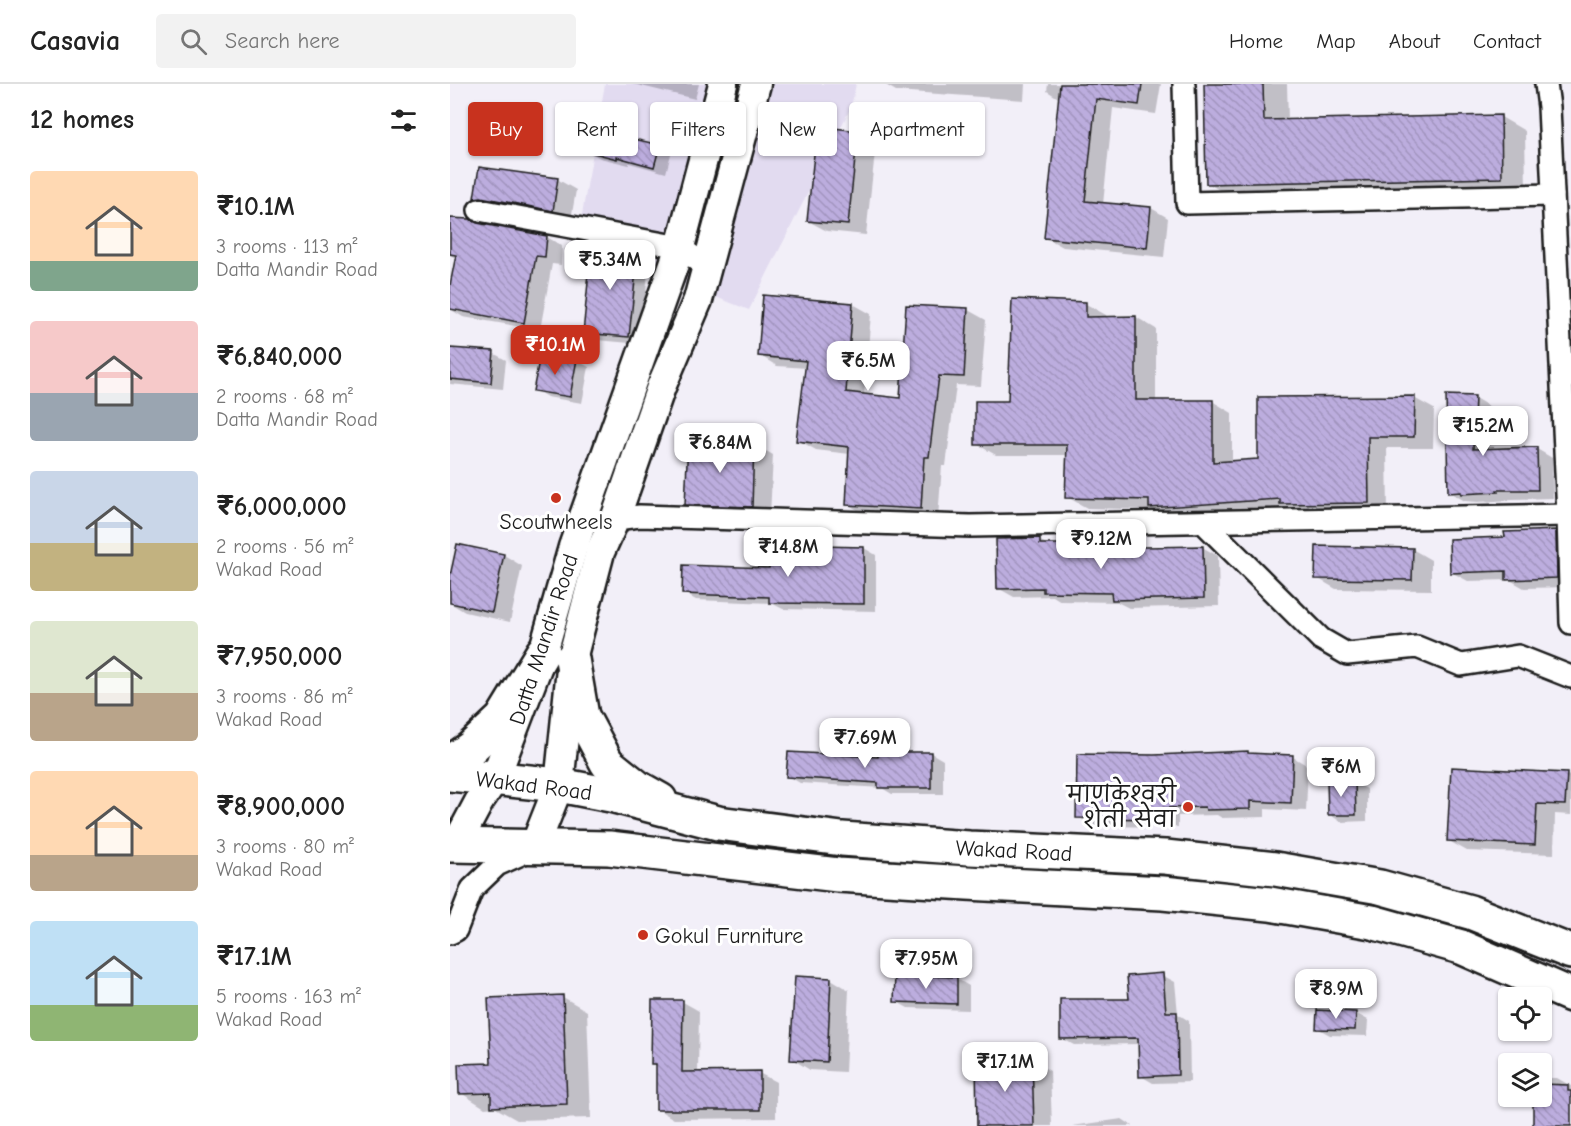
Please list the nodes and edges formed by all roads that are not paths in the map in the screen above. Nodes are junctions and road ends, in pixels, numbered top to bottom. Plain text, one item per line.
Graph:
1 (723, 84) edge
2 (756, 84) edge
3 (1184, 84) edge
4 (1546, 84) edge
5 (1553, 195) junction
6 (479, 210) dead end
7 (680, 247) junction
8 (708, 268) junction
9 (1568, 515) junction
10 (615, 519) junction
11 (1203, 522) junction
12 (1571, 623) edge
13 (558, 656) junction
14 (1571, 677) edge
15 (450, 763) edge
16 (450, 774) edge
17 (495, 778) junction
18 (559, 785) junction
19 (718, 823) junction
20 (534, 848) junction
21 (452, 849) edge
22 (450, 933) edge
23 (1571, 952) edge
24 (1571, 995) edge

1 - 7 main road, Datta Mandir Road
2 - 8 main road, Datta Mandir Road
3 - 5 street
4 - 5 street
5 - 9 street
6 - 7 street
7 - 8 street
7 - 13 main road, Datta Mandir Road
8 - 10 main road, Datta Mandir Road
9 - 11 street
9 - 12 street
10 - 11 street
10 - 13 main road, Datta Mandir Road
11 - 14 street
13 - 15 main road
13 - 17 main road, Datta Mandir Road
13 - 18 main road, Datta Mandir Road
13 - 19 main road
16 - 17 main road, Wakad Road
17 - 18 main road, Wakad Road
17 - 21 main road, Datta Mandir Road
18 - 19 main road, Wakad Road
18 - 20 main road, Datta Mandir Road
19 - 23 main road, Wakad Road
20 - 21 main road, Wakad Road
20 - 22 street
20 - 24 main road, Wakad Road

